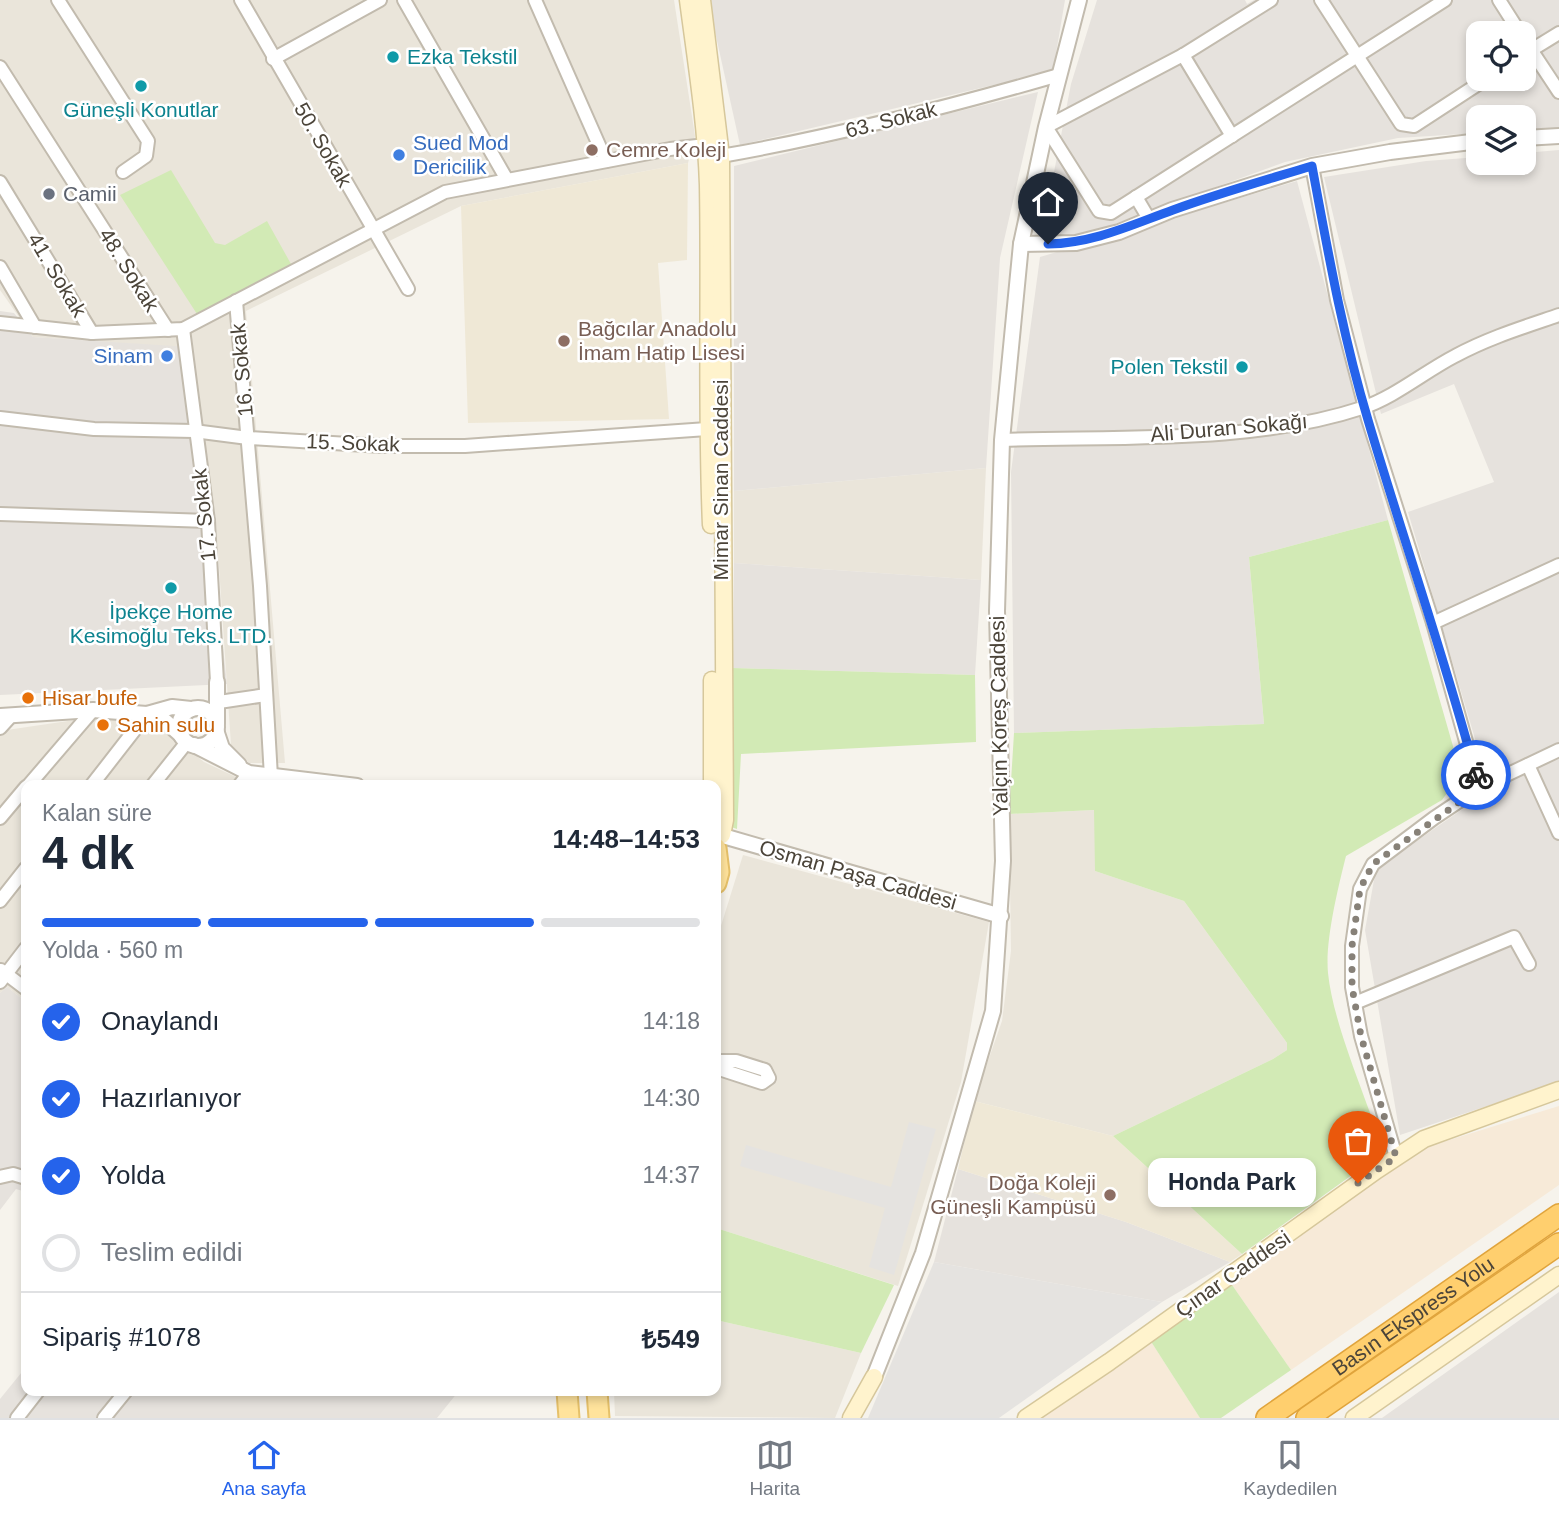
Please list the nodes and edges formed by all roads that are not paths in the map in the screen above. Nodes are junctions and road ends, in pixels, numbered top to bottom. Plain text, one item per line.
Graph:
1 (58, 0) edge
2 (241, 0) edge
3 (380, 0) edge
4 (404, 0) edge
5 (535, 0) edge
6 (688, 0) edge
7 (702, 0) edge
8 (1079, 0) edge
9 (1271, 0) edge
10 (1321, 0) edge
11 (1445, 0) edge
12 (1499, 0) edge
13 (1512, 21) edge
14 (1559, 33) edge
15 (1536, 44) edge
16 (1183, 55) junction
17 (1358, 57) junction
18 (274, 59) junction
19 (1536, 60) edge
20 (0, 67) edge
21 (1059, 75) junction
22 (1468, 91) edge
23 (1559, 92) edge
24 (1046, 127) junction
25 (1232, 136) junction
26 (1559, 136) edge
27 (1536, 137) edge
28 (1466, 143) edge
29 (706, 145) junction
30 (721, 156) junction
31 (606, 161) junction
32 (1312, 166) junction
33 (123, 172) dead end
34 (506, 178) junction
35 (0, 182) edge
36 (1136, 197) junction
37 (1149, 219) junction
38 (372, 230) junction
39 (1021, 244) junction
40 (0, 267) edge
41 (408, 289) dead end
42 (236, 302) junction
43 (1559, 315) edge
44 (0, 323) edge
45 (35, 327) junction
46 (183, 329) junction
47 (168, 330) junction
48 (92, 333) junction
49 (1365, 407) junction
50 (0, 418) edge
51 (707, 429) junction
52 (194, 431) junction
53 (248, 438) junction
54 (1002, 440) junction
55 (0, 514) edge
56 (208, 521) junction
57 (1559, 565) edge
58 (1433, 622) junction
59 (218, 682) junction
60 (266, 695) junction
61 (219, 702) junction
62 (195, 709) junction
63 (93, 710) junction
64 (147, 713) junction
65 (6, 716) edge
66 (0, 728) edge
67 (217, 728) junction
68 (188, 741) junction
69 (1559, 750) edge
70 (1528, 765) junction
71 (249, 773) junction
72 (271, 777) junction
73 (33, 780) edge
74 (96, 780) edge
75 (157, 780) edge
76 (244, 780) edge
77 (300, 780) edge
78 (712, 780) edge
79 (1479, 788) junction
80 (21, 794) edge
81 (0, 818) edge
82 (721, 831) edge
83 (1559, 833) edge
84 (721, 840) edge
85 (21, 874) edge
86 (0, 901) edge
87 (1001, 916) junction
88 (21, 954) edge
89 (1530, 964) dead end
90 (2, 975) edge
91 (21, 986) edge
92 (1355, 1003) junction
93 (721, 1061) edge
94 (721, 1070) edge
95 (1559, 1090) edge
96 (1396, 1157) junction
97 (21, 1176) edge
98 (0, 1177) edge
99 (1559, 1215) edge
100 (1559, 1244) edge
101 (1559, 1275) edge
102 (874, 1377) junction
103 (34, 1396) edge
104 (122, 1396) edge
105 (568, 1396) edge
106 (598, 1396) edge
107 (17, 1418) edge
108 (104, 1418) edge
109 (569, 1418) edge
110 (600, 1418) edge
111 (851, 1418) edge
112 (860, 1418) edge
113 (1026, 1418) edge
114 (1267, 1418) edge
115 (1307, 1418) edge
116 (1354, 1418) edge

1 - 33 street
2 - 18 street, 50. Sokak
3 - 18 street
4 - 34 street
5 - 31 street
6 - 29 main road, Mimar Sinan Caddesi
7 - 30 main road, Mimar Sinan Caddesi
8 - 21 street, Yalçın Koreş Caddesi
9 - 16 street
10 - 17 street
11 - 17 street
12 - 13 street
14 - 15 street
16 - 24 street
16 - 25 street
17 - 22 street
17 - 25 street
18 - 38 street, 50. Sokak
19 - 23 street
20 - 47 street, 48. Sokak
21 - 24 street, Yalçın Koreş Caddesi
21 - 30 street, 63. Sokak
24 - 36 street
24 - 39 street, Yalçın Koreş Caddesi
25 - 36 street
26 - 27 street
28 - 32 street
29 - 30 street
29 - 31 street
29 - 51 main road, Mimar Sinan Caddesi
30 - 82 main road, Mimar Sinan Caddesi
31 - 34 street
32 - 37 street
32 - 49 street
34 - 38 street
35 - 48 street, 41. Sokak
36 - 37 street
37 - 39 street
38 - 41 street, 50. Sokak
38 - 42 street
39 - 54 street, Yalçın Koreş Caddesi
40 - 45 street
42 - 46 street
42 - 53 street, 16. Sokak
43 - 49 street, Ali Duran Sokağı
44 - 45 street
45 - 48 street
46 - 47 street
46 - 52 street, 17. Sokak
47 - 48 street
49 - 54 street, Ali Duran Sokağı
49 - 58 street
50 - 52 street, 15. Sokak
51 - 53 street, 15. Sokak
51 - 78 main road, Mimar Sinan Caddesi
52 - 53 street, 15. Sokak
52 - 56 street, 17. Sokak
53 - 60 street, 16. Sokak
54 - 87 street, Yalçın Koreş Caddesi
55 - 56 street
56 - 59 street, 17. Sokak
57 - 58 street
58 - 79 street
59 - 61 street, 17. Sokak
59 - 62 street
60 - 61 street
60 - 72 street, 16. Sokak
61 - 67 street, 17. Sokak
62 - 64 street
62 - 67 street
62 - 68 street
63 - 64 street
63 - 65 street
63 - 73 street
64 - 68 street
64 - 74 street
65 - 66 street
67 - 68 street
67 - 71 street
68 - 71 street
68 - 75 street
69 - 70 street
70 - 79 street
70 - 83 street
71 - 72 street
71 - 76 street
72 - 77 street
79 - 92 street
80 - 81 street
84 - 87 street, Osman Paşa Caddesi
85 - 86 street
87 - 102 street, Yalçın Koreş Caddesi
88 - 90 street
89 - 92 street
90 - 91 street
92 - 96 street
93 - 94 street
95 - 96 main road, Çınar Caddesi
96 - 113 main road, Çınar Caddesi
97 - 98 street
99 - 114 highway, Basın Ekspress Yolu
100 - 115 highway, Basın Ekspress Yolu
101 - 116 main road
102 - 111 main road
102 - 112 main road, Yalçın Koreş Caddesi
103 - 107 street
104 - 108 street
105 - 109 main road
106 - 110 main road

